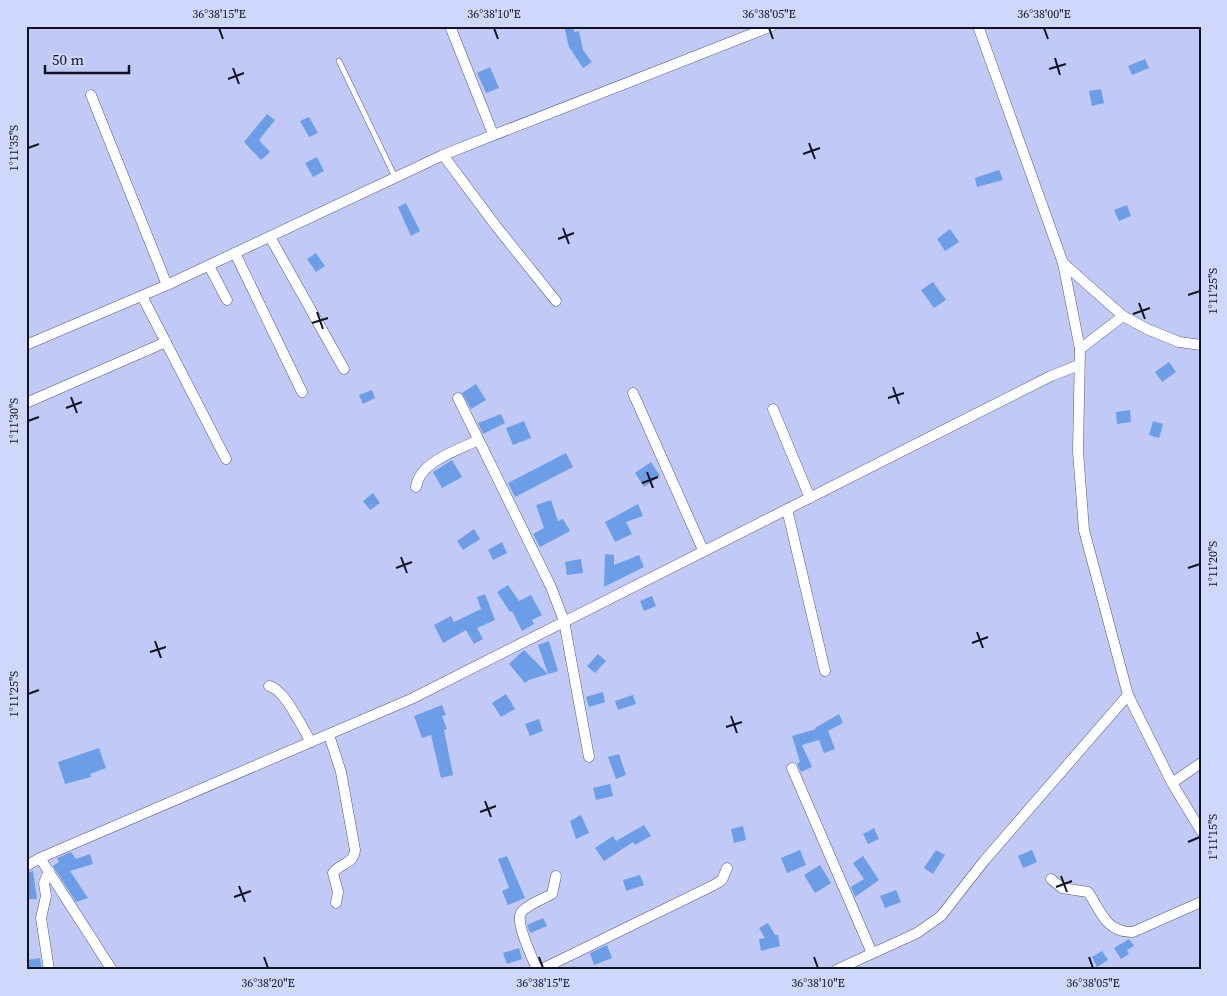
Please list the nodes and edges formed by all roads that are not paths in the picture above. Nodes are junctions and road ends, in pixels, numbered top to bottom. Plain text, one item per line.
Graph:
1 (450, 26) edge
2 (772, 26) edge
3 (978, 26) edge
4 (339, 61) dead end
5 (91, 95) dead end
6 (493, 134) junction
7 (443, 155) junction
8 (396, 177) junction
9 (270, 237) junction
10 (236, 253) junction
11 (1063, 263) junction
12 (209, 266) junction
13 (167, 285) junction
14 (142, 296) junction
15 (227, 300) dead end
16 (556, 301) dead end
17 (1123, 316) junction
18 (166, 342) junction
19 (26, 345) edge
20 (1201, 345) edge
21 (1080, 349) junction
22 (1080, 365) junction
23 (344, 369) dead end
24 (302, 392) dead end
25 (633, 393) dead end
26 (458, 398) dead end
27 (26, 403) edge
28 (773, 410) dead end
29 (478, 440) junction
30 (226, 459) dead end
31 (416, 487) dead end
32 (810, 498) junction
33 (787, 509) junction
34 (703, 550) junction
35 (564, 621) junction
36 (826, 671) dead end
37 (269, 686) dead end
38 (1128, 695) junction
39 (329, 735) junction
40 (311, 742) junction
41 (589, 757) dead end
42 (1201, 763) edge
43 (792, 768) dead end
44 (1172, 783) junction
45 (1201, 831) edge
46 (40, 858) junction
47 (26, 866) edge
48 (727, 868) dead end
49 (48, 871) junction
50 (556, 876) dead end
51 (1051, 879) dead end
52 (1201, 902) edge
53 (336, 903) dead end
54 (872, 953) junction
55 (49, 970) edge
56 (112, 970) edge
57 (539, 970) edge
58 (836, 970) edge

1 - 6 street
2 - 6 street
3 - 11 street
4 - 8 lane
5 - 13 street
6 - 7 street
7 - 8 street
7 - 16 street
8 - 9 street
9 - 10 street
9 - 23 street
10 - 12 street
10 - 24 street
11 - 17 street
11 - 21 street
12 - 13 street
12 - 15 street
13 - 14 street
14 - 18 street
14 - 19 street
17 - 20 street
17 - 21 street
18 - 27 street
18 - 30 street
21 - 22 street
22 - 32 street
22 - 38 street
25 - 34 street
26 - 29 street
28 - 32 street
29 - 31 street
29 - 35 street
32 - 33 street
33 - 34 street
33 - 36 street
34 - 35 street
35 - 39 street
35 - 41 street
37 - 40 street
38 - 44 street
38 - 54 street
39 - 40 street
39 - 53 street
40 - 46 street
42 - 44 street
43 - 54 street
44 - 45 street
46 - 47 street
46 - 49 street
48 - 57 street
49 - 55 street
49 - 56 street
50 - 57 street
51 - 52 street
54 - 58 street

